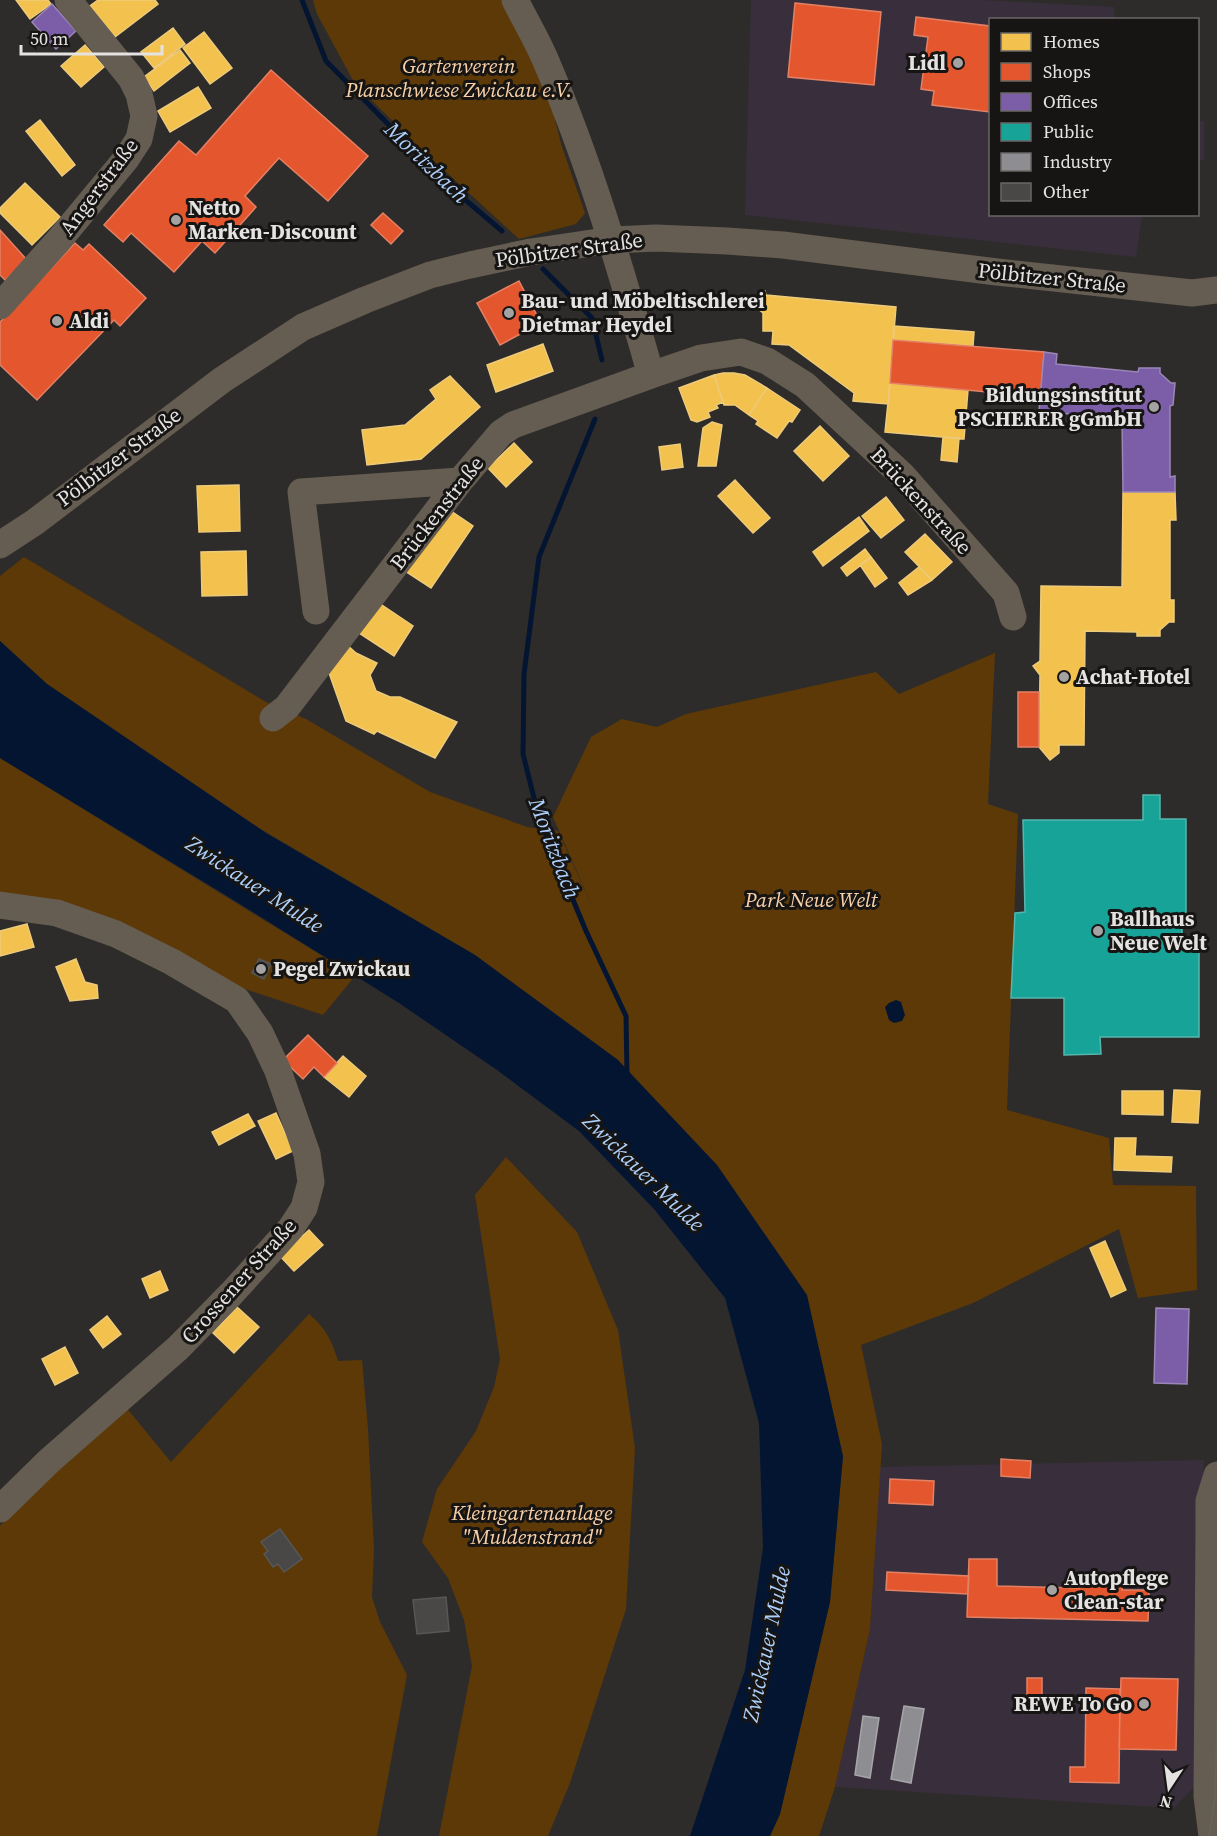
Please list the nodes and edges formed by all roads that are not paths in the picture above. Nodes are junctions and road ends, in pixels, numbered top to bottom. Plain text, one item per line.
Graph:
1 (68, 0) edge
2 (515, 0) edge
3 (612, 240) junction
4 (1217, 290) edge
5 (0, 306) edge
6 (651, 375) junction
7 (460, 481) junction
8 (0, 545) edge
9 (316, 611) dead end
10 (1012, 617) dead end
11 (273, 718) dead end
12 (0, 905) edge
13 (1217, 1475) edge
14 (0, 1509) edge
15 (1212, 1836) edge

1 - 5 street, Angerstraße
2 - 3 street
3 - 4 street, Pölbitzer Straße
3 - 6 street
3 - 8 street, Pölbitzer Straße
6 - 7 street, Brückenstraße
6 - 10 street, Brückenstraße
7 - 9 street
7 - 11 street, Brückenstraße
12 - 14 street, Crossener Straße
13 - 15 street

